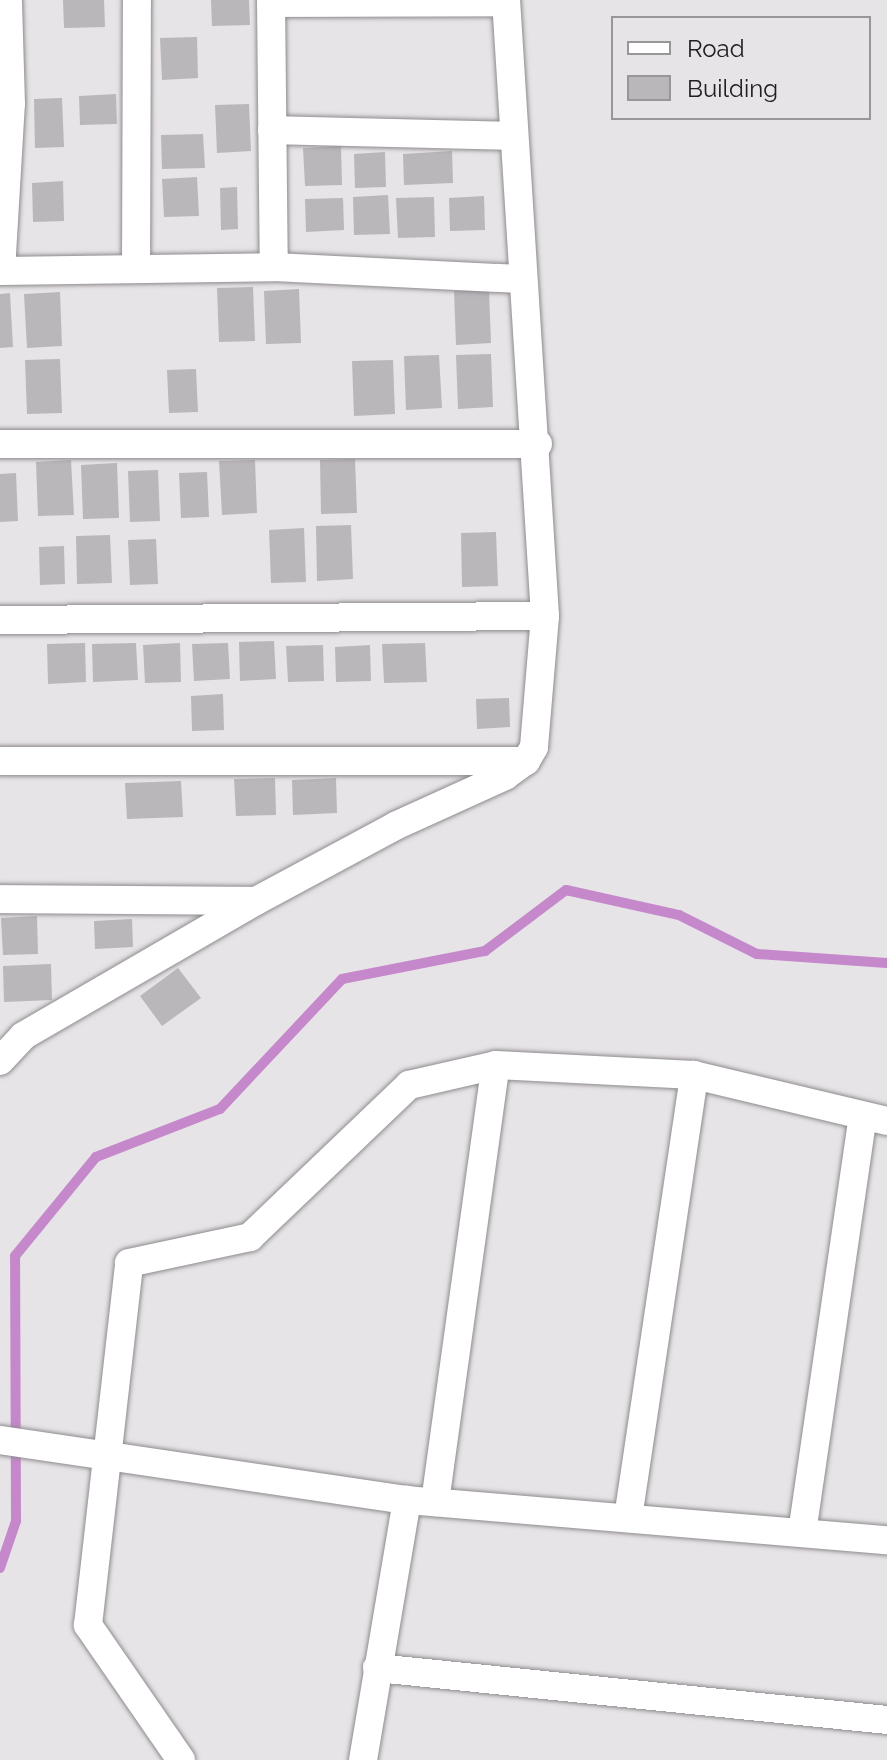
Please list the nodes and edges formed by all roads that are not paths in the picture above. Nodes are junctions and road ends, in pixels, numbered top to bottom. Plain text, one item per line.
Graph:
1 (8, 0) edge
2 (137, 0) edge
3 (271, 1) edge
4 (506, 1) edge
5 (272, 130) junction
6 (513, 136) junction
7 (274, 267) junction
8 (136, 269) junction
9 (1, 271) edge
10 (520, 279) junction
11 (0, 444) edge
12 (538, 444) junction
13 (545, 616) junction
14 (0, 620) edge
15 (0, 761) edge
16 (526, 761) junction
17 (0, 899) edge
18 (256, 901) junction
19 (12, 1035) edge
20 (0, 1061) edge
21 (496, 1065) junction
22 (694, 1075) junction
23 (875, 1119) edge
24 (0, 1440) edge
25 (109, 1453) junction
26 (421, 1501) junction
27 (628, 1518) junction
28 (802, 1533) junction
29 (887, 1540) edge
30 (377, 1668) junction
31 (887, 1720) edge
32 (181, 1760) edge
33 (363, 1760) edge

1 - 9 street
2 - 8 street
3 - 4 street
3 - 5 street
4 - 6 street
5 - 6 street
5 - 7 street
6 - 10 street
7 - 8 street
7 - 10 street
8 - 9 street
10 - 12 street
11 - 12 street
12 - 13 street
13 - 14 street
13 - 16 street
15 - 16 street
16 - 18 street
17 - 18 street
18 - 19 street
19 - 20 street
21 - 22 street
21 - 25 street
21 - 26 street
22 - 23 street
22 - 27 street
23 - 28 street
24 - 25 street
25 - 26 street
25 - 32 street
26 - 27 street
26 - 30 street
27 - 28 street
28 - 29 street
30 - 31 street
30 - 33 street

